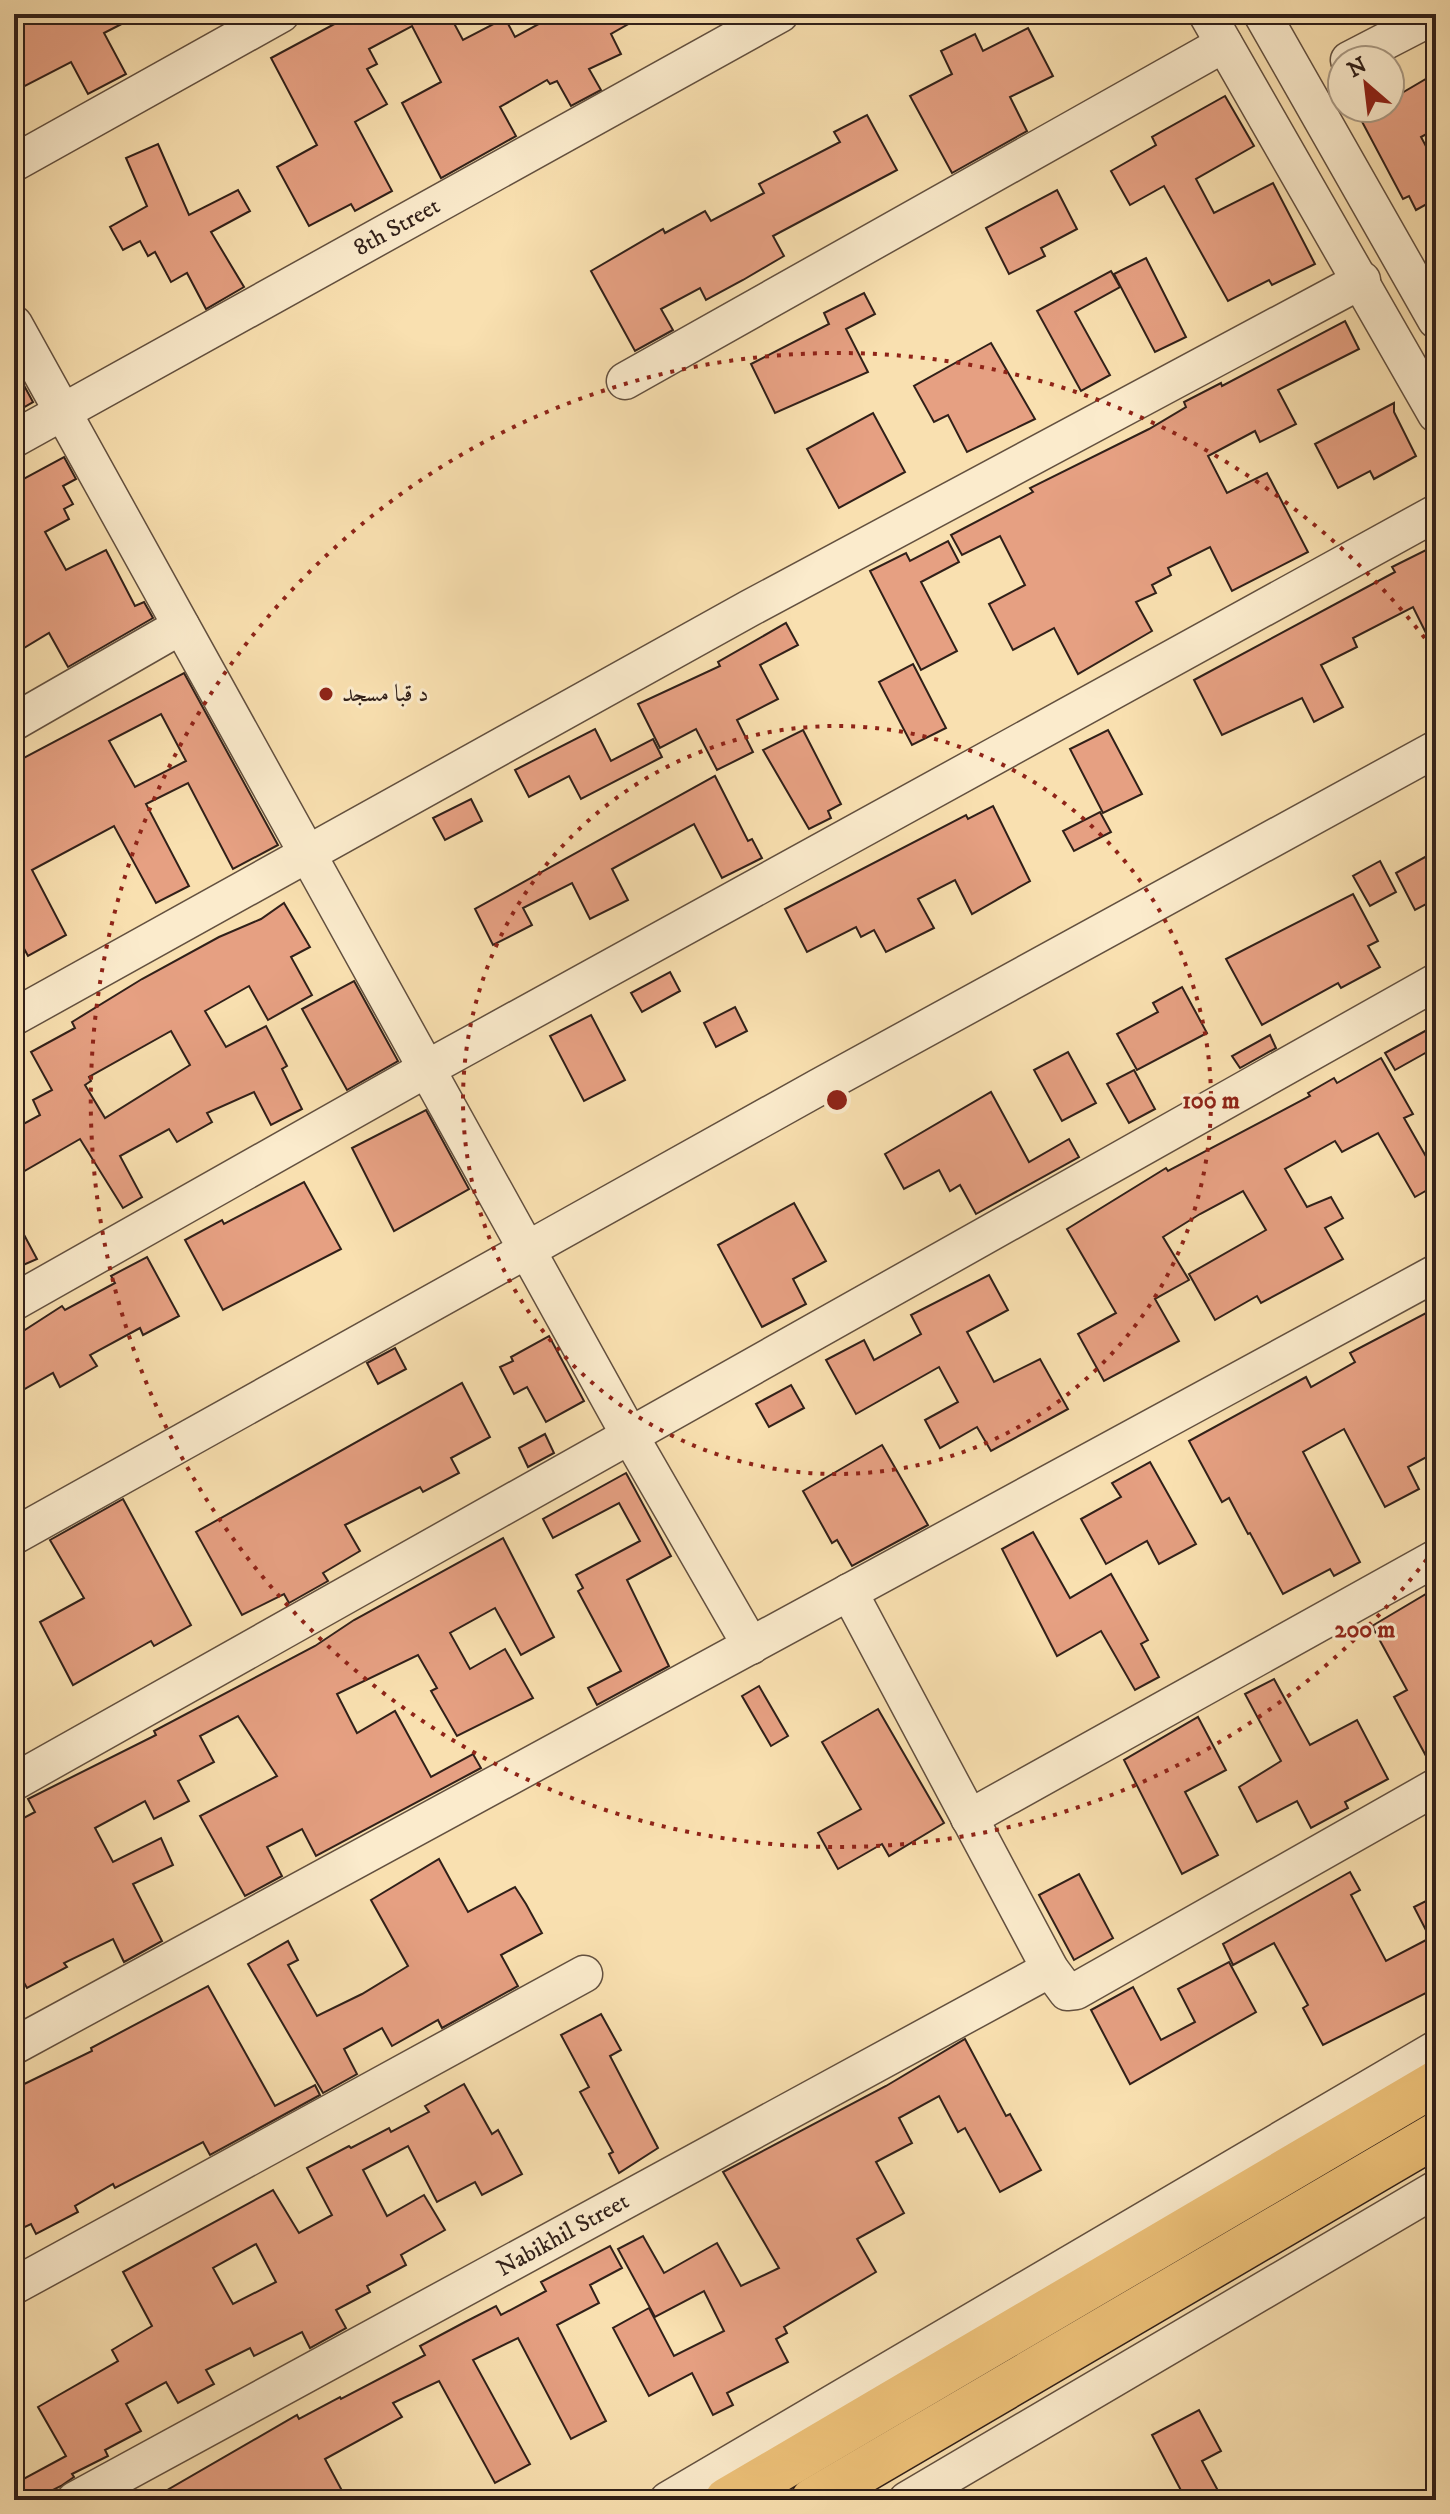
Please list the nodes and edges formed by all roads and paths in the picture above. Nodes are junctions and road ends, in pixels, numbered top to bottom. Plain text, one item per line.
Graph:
1 (281, 14) edge
2 (780, 14) edge
3 (1262, 14) edge
4 (1436, 15) edge
5 (1216, 29) edge
6 (1380, 44) edge
7 (1326, 72) edge
8 (1302, 85) junction
9 (14, 163) edge
10 (1362, 280) junction
11 (1433, 307) edge
12 (14, 324) edge
13 (625, 381) dead end
14 (62, 412) junction
15 (1436, 414) edge
16 (14, 439) edge
17 (1436, 513) edge
18 (181, 626) junction
19 (14, 722) edge
20 (1436, 749) edge
21 (309, 854) junction
22 (1436, 982) edge
23 (14, 1017) edge
24 (428, 1068) junction
25 (527, 1249) junction
26 (1436, 1273) edge
27 (14, 1302) edge
28 (630, 1436) junction
29 (14, 1536) edge
30 (1436, 1558) edge
31 (849, 1592) junction
32 (751, 1646) junction
33 (14, 1782) edge
34 (1436, 1787) edge
35 (969, 1818) junction
36 (1050, 1969) junction
37 (584, 1974) dead end
38 (14, 2046) edge
39 (1436, 2049) edge
40 (1436, 2083) edge
41 (1436, 2135) edge
42 (1436, 2189) edge
43 (14, 2286) edge
44 (75, 2500) edge
45 (668, 2500) edge
46 (727, 2500) edge
47 (813, 2500) edge
48 (907, 2500) edge

1 - 9 street
2 - 14 street, 8th Street
3 - 8 street
4 - 6 street
5 - 10 street
5 - 13 street
7 - 8 street
8 - 11 street
10 - 15 street
10 - 21 street
12 - 14 street
14 - 16 street, 8th Street
14 - 18 street
17 - 24 street
18 - 19 street
18 - 21 street
20 - 25 street
21 - 23 street
21 - 24 street
22 - 28 street
24 - 25 street
24 - 27 street
25 - 28 street
25 - 29 street
26 - 31 street
28 - 32 street
28 - 33 street
30 - 35 street
31 - 32 street
31 - 35 street
32 - 38 street
34 - 36 street
35 - 36 street
36 - 44 street, Nabikhil Street
37 - 43 street
39 - 45 street
40 - 46 main road
41 - 47 main road
42 - 48 street

